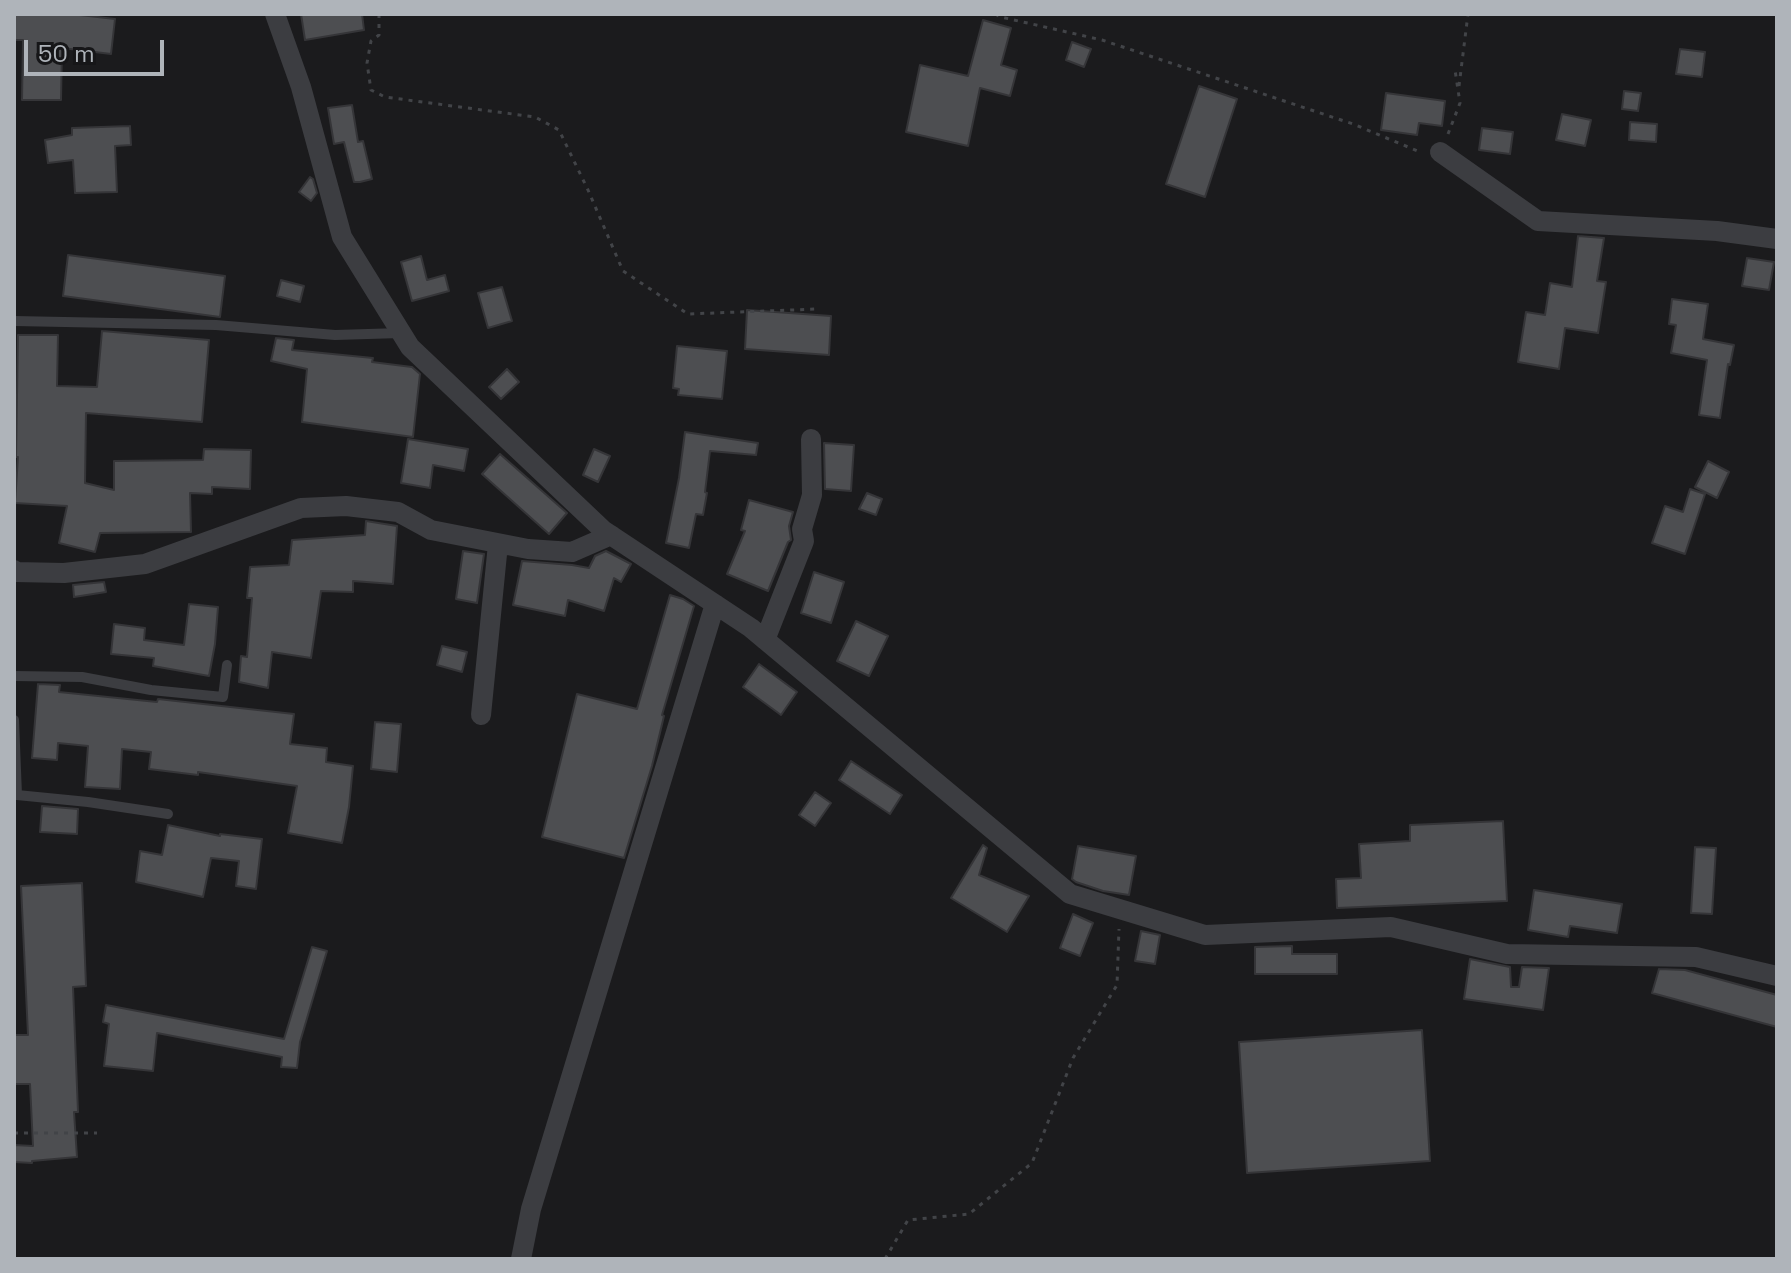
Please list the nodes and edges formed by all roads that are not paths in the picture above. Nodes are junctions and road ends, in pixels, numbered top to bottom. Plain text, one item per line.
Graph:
1 (275, 14) edge
2 (1440, 152) road end
3 (1777, 239) edge
4 (14, 321) edge
5 (401, 333) junction
6 (811, 439) dead end
7 (611, 535) junction
8 (498, 544) junction
9 (14, 574) edge
10 (715, 604) junction
11 (765, 640) junction
12 (227, 665) dead end
13 (14, 676) edge
14 (481, 715) dead end
15 (14, 720) edge
16 (168, 814) dead end
17 (1777, 976) edge
18 (521, 1259) edge

1 - 5 street
2 - 3 street
4 - 5 lane
5 - 7 street
6 - 11 street
7 - 8 street
7 - 10 street
8 - 9 street
8 - 14 street
10 - 11 street
10 - 18 street
11 - 17 street
12 - 13 lane
15 - 16 lane

